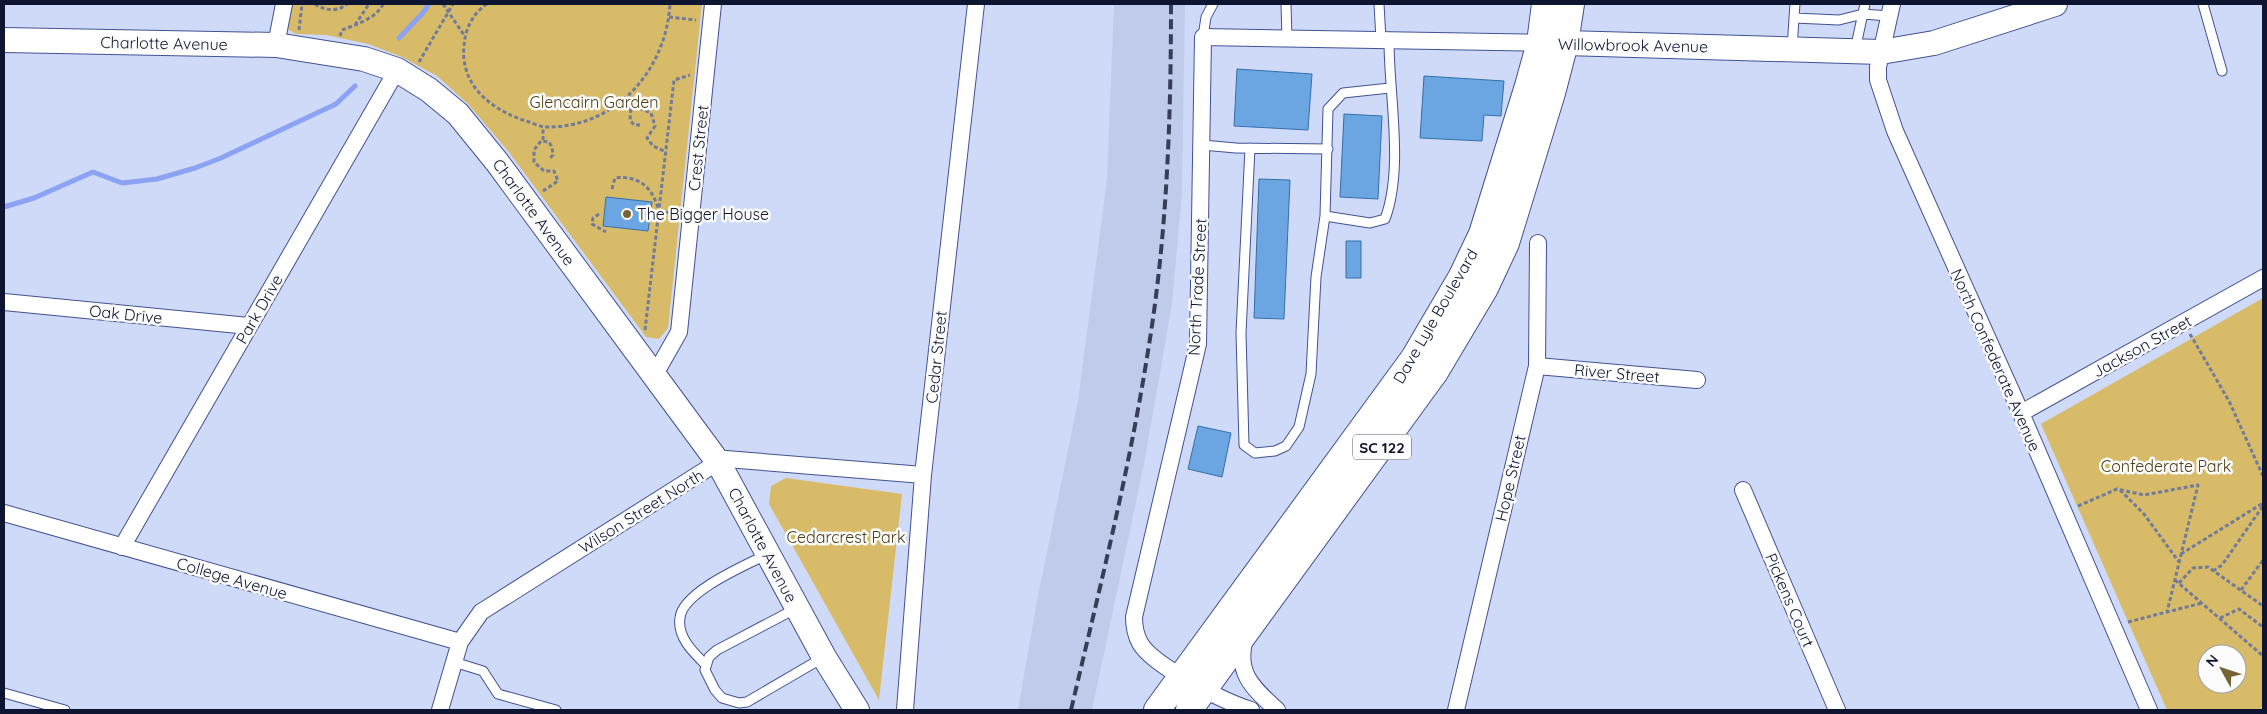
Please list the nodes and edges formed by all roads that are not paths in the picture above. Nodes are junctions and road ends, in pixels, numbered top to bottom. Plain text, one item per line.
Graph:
1 (284, 4) edge
2 (713, 4) edge
3 (976, 4) edge
4 (1213, 4) edge
5 (1286, 4) edge
6 (1379, 4) edge
7 (1545, 4) edge
8 (1571, 4) edge
9 (1795, 4) edge
10 (1866, 4) edge
11 (2055, 4) edge
12 (2203, 4) edge
13 (1891, 10) edge
14 (1863, 14) junction
15 (1794, 18) junction
16 (1204, 37) junction
17 (1287, 38) junction
18 (4, 40) edge
19 (1385, 40) junction
20 (1553, 43) junction
21 (287, 46) junction
22 (1792, 50) junction
23 (1855, 52) junction
24 (1881, 52) junction
25 (2222, 71) dead end
26 (404, 74) junction
27 (1390, 88) junction
28 (1202, 144) junction
29 (1250, 148) junction
30 (1328, 149) junction
31 (1325, 216) junction
32 (1538, 243) dead end
33 (2263, 278) edge
34 (4, 302) edge
35 (249, 326) junction
36 (1537, 366) junction
37 (654, 376) junction
38 (1697, 380) dead end
39 (2020, 413) junction
40 (718, 462) junction
41 (923, 476) junction
42 (1743, 490) dead end
43 (4, 513) edge
44 (122, 547) junction
45 (768, 554) junction
46 (797, 608) junction
47 (1247, 630) junction
48 (460, 642) junction
49 (824, 657) junction
50 (454, 662) junction
51 (705, 664) junction
52 (1182, 676) junction
53 (1204, 689) junction
54 (4, 693) edge
55 (65, 710) edge
56 (440, 710) edge
57 (556, 710) edge
58 (858, 710) edge
59 (905, 710) edge
60 (1156, 710) edge
61 (1190, 710) edge
62 (1251, 710) edge
63 (1277, 710) edge
64 (1456, 710) edge
65 (1837, 710) edge
66 (2149, 710) edge

1 - 21 street
2 - 37 street, Crest Street
3 - 41 street, Cedar Street
4 - 16 lane
5 - 17 lane
6 - 19 lane
7 - 20 main road, Dave Lyle Boulevard / SC 122
8 - 20 main road, Dave Lyle Boulevard / SC 122
9 - 15 lane
10 - 14 lane
11 - 24 street, Willowbrook Avenue
12 - 25 lane
13 - 14 lane
13 - 24 street, North Confederate Avenue
14 - 15 lane
14 - 23 lane
15 - 22 lane
16 - 17 street, Willowbrook Avenue
16 - 28 street, North Trade Street
17 - 19 street, Willowbrook Avenue
18 - 21 street, Charlotte Avenue
19 - 20 street, Willowbrook Avenue
19 - 27 lane
20 - 22 street, Willowbrook Avenue
20 - 47 main road, Dave Lyle Boulevard / SC 122
20 - 52 main road, Dave Lyle Boulevard / SC 122
21 - 26 street, Charlotte Avenue
22 - 23 street, Willowbrook Avenue
23 - 24 street, Willowbrook Avenue
24 - 39 street, North Confederate Avenue
26 - 35 street, Park Drive
26 - 37 street, Charlotte Avenue
27 - 30 lane
27 - 31 lane
28 - 29 lane
28 - 52 street, North Trade Street
29 - 30 lane
29 - 31 lane
30 - 31 lane
32 - 36 street, Hope Street
33 - 39 street, Jackson Street
34 - 35 street, Oak Drive
35 - 44 street, Park Drive
36 - 38 street, River Street
36 - 64 street, Hope Street
37 - 40 street, Charlotte Avenue
39 - 66 street, North Confederate Avenue
40 - 41 street, Wilson Street North
40 - 45 street, Charlotte Avenue
40 - 48 street, Wilson Street North
41 - 59 street, Cedar Street
42 - 65 street, Pickens Court
43 - 44 street, College Avenue
44 - 48 street, College Avenue
45 - 46 street, Charlotte Avenue
45 - 51 lane
46 - 49 street, Charlotte Avenue
46 - 51 lane
47 - 53 main road, Dave Lyle Boulevard / SC 122
47 - 63 street
48 - 50 street, Wilson Street North
49 - 51 lane
49 - 58 street, Charlotte Avenue
50 - 56 street, Wilson Street North
50 - 57 lane
52 - 53 street, North Trade Street
52 - 60 main road, Dave Lyle Boulevard / SC 122
53 - 61 main road, Dave Lyle Boulevard / SC 122
53 - 62 street, North Trade Street
54 - 55 lane

